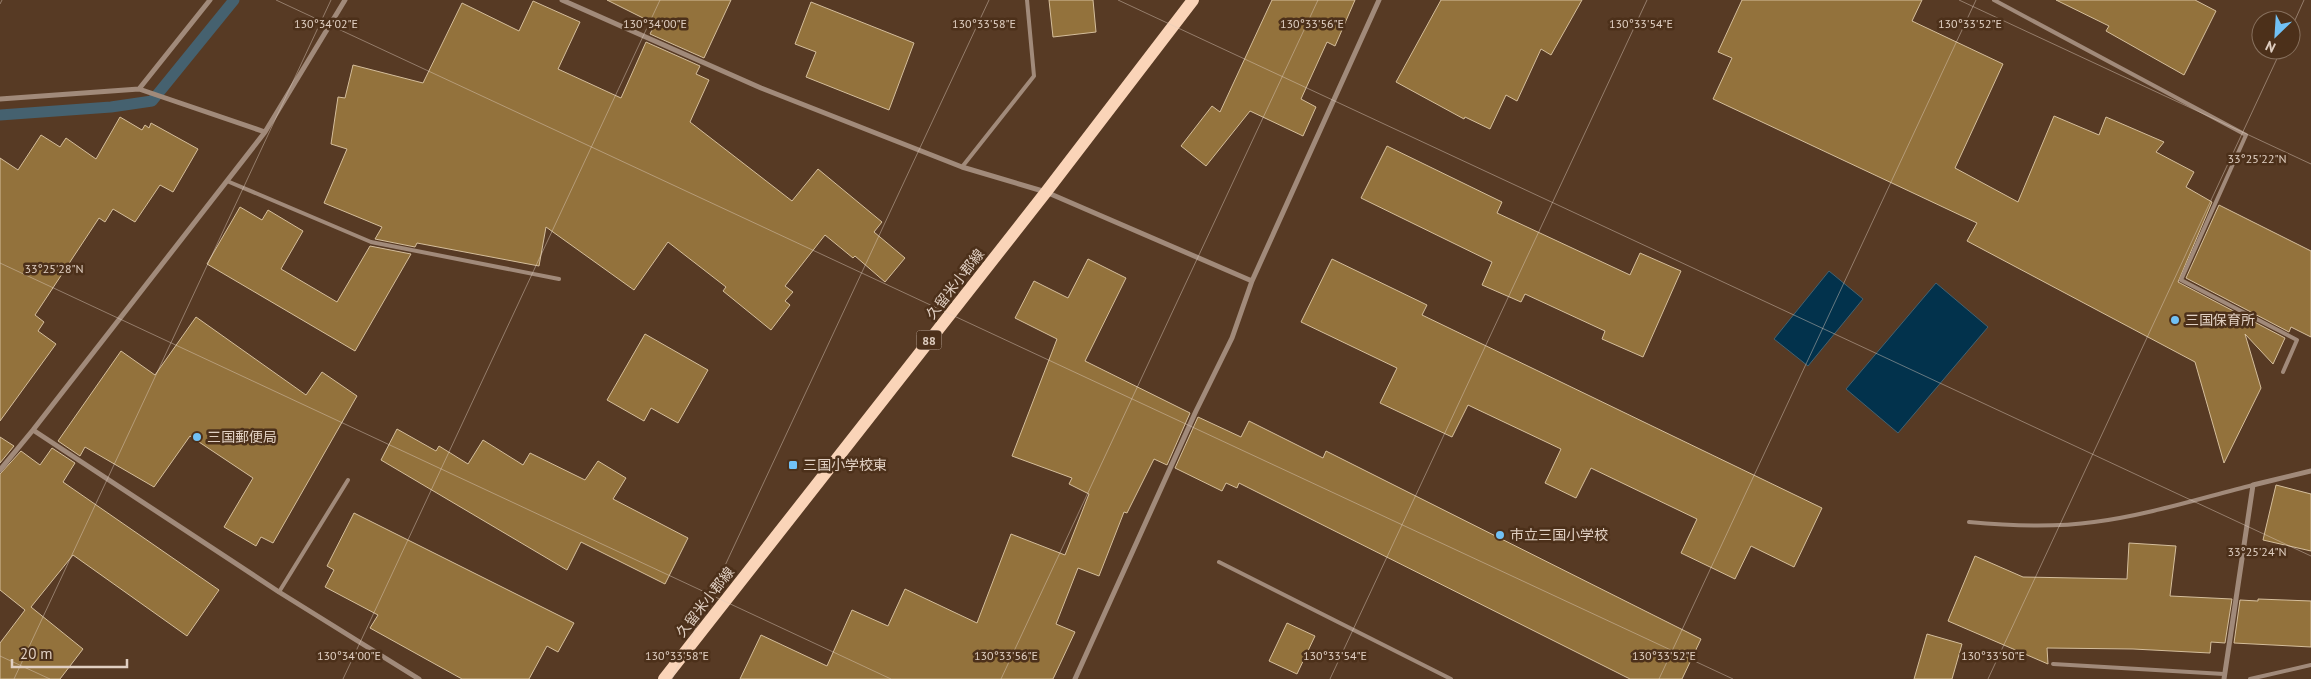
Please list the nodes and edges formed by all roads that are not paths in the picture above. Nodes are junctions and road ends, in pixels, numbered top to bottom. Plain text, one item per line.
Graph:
1 (210, 0) edge
2 (345, 0) edge
3 (562, 0) edge
4 (1027, 0) edge
5 (1193, 0) edge
6 (1379, 0) edge
7 (1994, 0) edge
8 (139, 89) junction
9 (0, 99) edge
10 (265, 132) junction
11 (962, 167) junction
12 (227, 181) junction
13 (1046, 192) junction
14 (559, 279) dead end
15 (1252, 281) junction
16 (2283, 372) dead end
17 (33, 430) junction
18 (0, 470) edge
19 (2311, 471) edge
20 (348, 480) dead end
21 (2253, 485) junction
22 (1969, 522) dead end
23 (1219, 562) dead end
24 (279, 592) junction
25 (2053, 664) dead end
26 (2311, 665) edge
27 (2224, 676) edge
28 (418, 679) edge
29 (664, 679) edge
30 (1076, 679) edge
31 (1451, 679) edge
32 (2250, 679) edge

1 - 8 street
2 - 10 street
3 - 11 street
4 - 11 lane
5 - 13 main road, 久留米小郡線 / 88
6 - 15 street
7 - 16 lane
8 - 9 street
8 - 10 street
10 - 12 street
11 - 13 street
12 - 14 lane
12 - 17 street
13 - 15 street
13 - 29 main road, 久留米小郡線 / 88
15 - 30 street
17 - 18 street
17 - 24 street
19 - 21 street
20 - 24 lane
21 - 22 lane
21 - 27 street
23 - 31 lane
24 - 28 street
25 - 27 lane
26 - 32 lane

